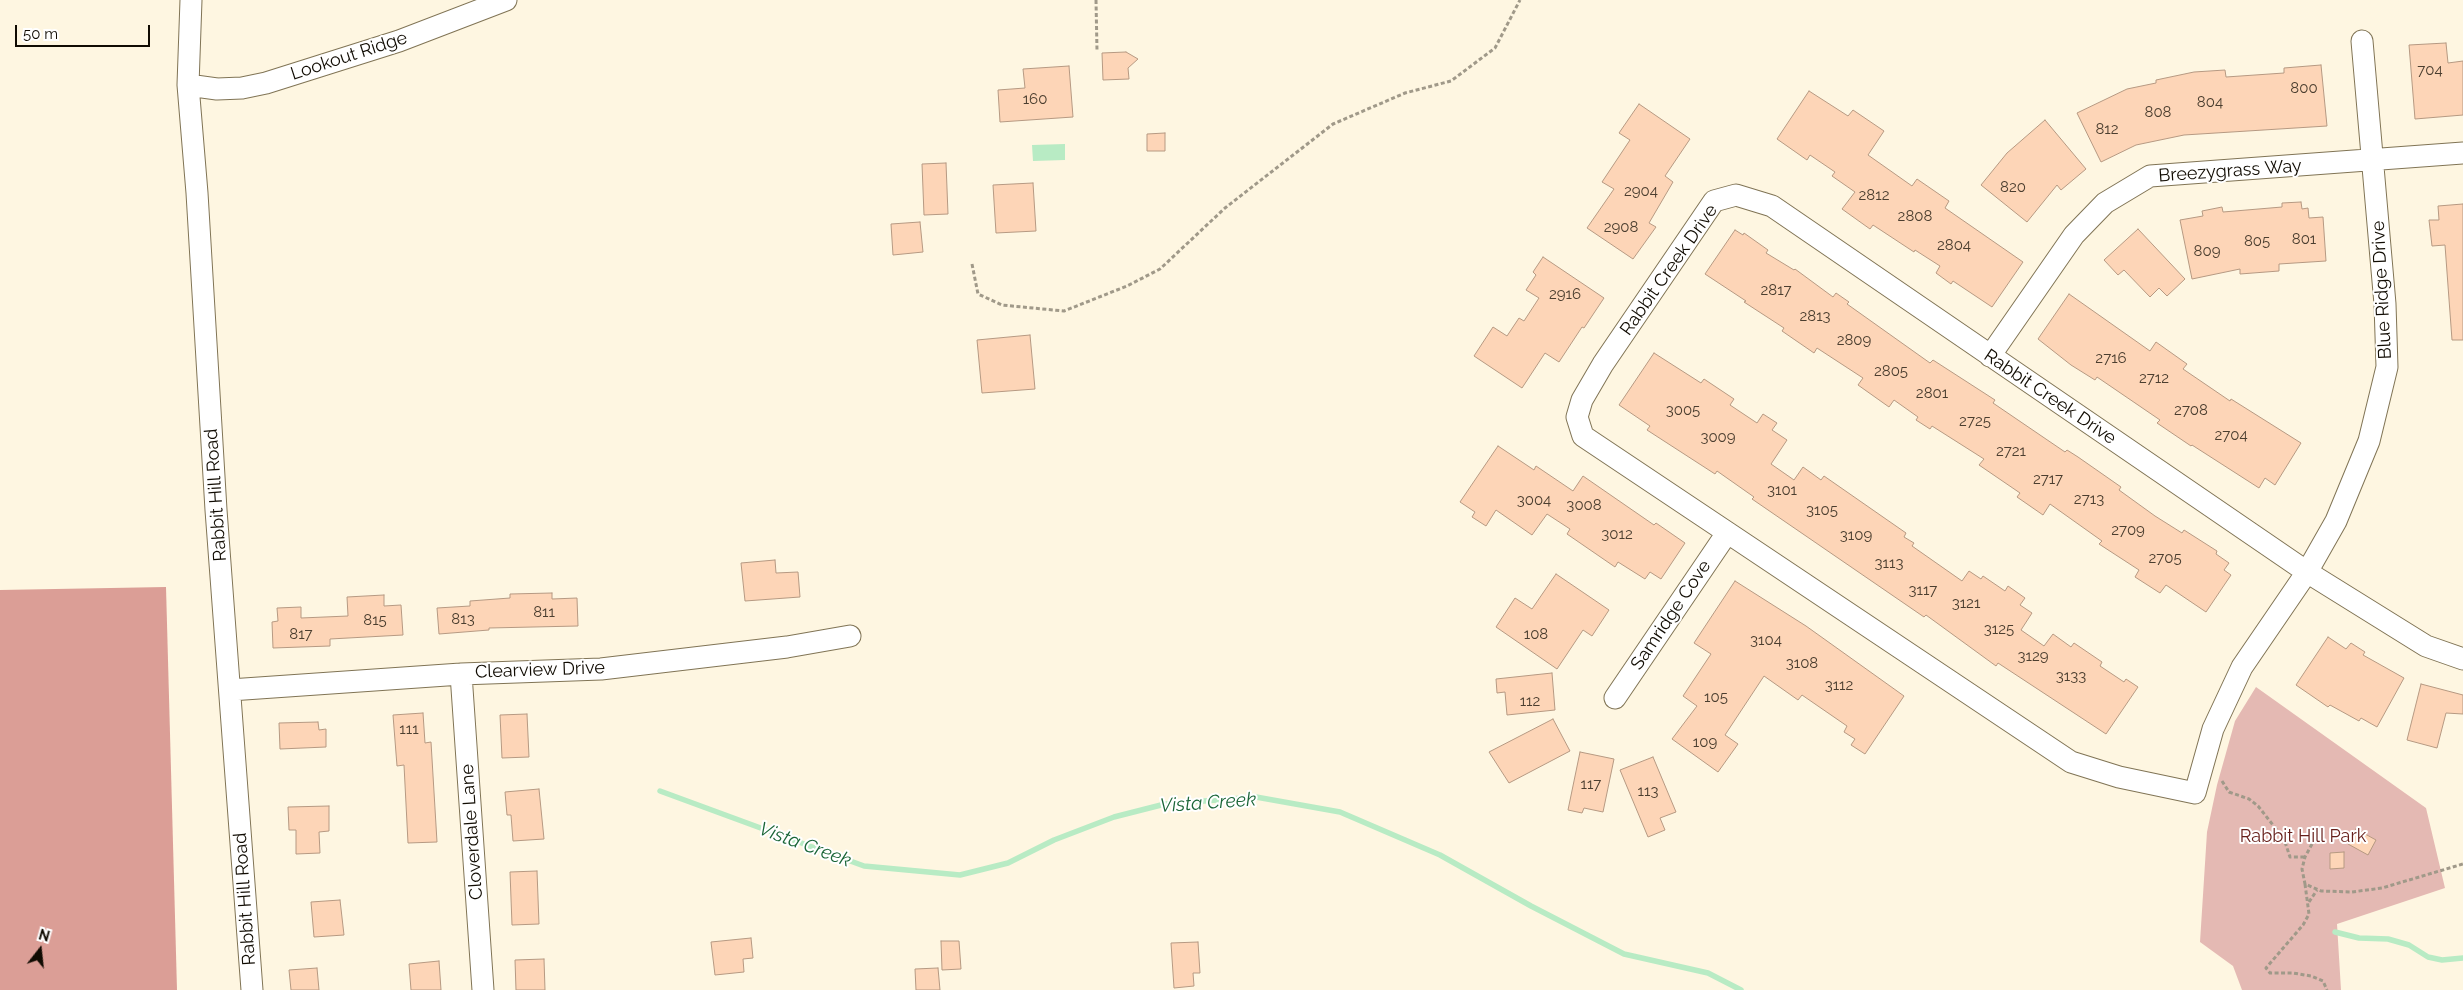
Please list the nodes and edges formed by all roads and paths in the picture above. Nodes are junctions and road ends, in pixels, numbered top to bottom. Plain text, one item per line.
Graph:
1 (191, 0) edge
2 (506, 0) edge
3 (1096, 0) edge
4 (1520, 0) edge
5 (2362, 41) dead end
6 (1098, 51) dead end
7 (188, 86) junction
8 (2463, 153) edge
9 (2373, 160) junction
10 (972, 264) dead end
11 (1990, 356) junction
12 (1727, 533) junction
13 (2307, 572) junction
14 (850, 636) dead end
15 (2463, 658) edge
16 (461, 674) junction
17 (230, 690) junction
18 (1615, 698) dead end
19 (2222, 781) dead end
20 (2195, 794) joint
21 (2312, 844) dead end
22 (2305, 857) junction
23 (2463, 864) edge
24 (2305, 884) junction
25 (2317, 890) junction
26 (2308, 903) junction
27 (252, 990) edge
28 (483, 990) edge
29 (2327, 990) edge

1 - 7 street, Rabbit Hill Road
2 - 7 street, Lookout Ridge
3 - 6 path
4 - 10 path
5 - 9 street, Blue Ridge Drive
7 - 17 street, Rabbit Hill Road
8 - 9 street, Breezygrass Way
9 - 11 street, Breezygrass Way
9 - 13 street, Blue Ridge Drive
11 - 12 street, Rabbit Creek Drive
11 - 13 street, Rabbit Creek Drive
12 - 18 street, Samridge Cove
12 - 20 street, Rabbit Creek Drive
13 - 15 street, Rabbit Creek Drive
13 - 20 street, Blue Ridge Drive
14 - 16 street, Clearview Drive
16 - 17 street, Clearview Drive
16 - 28 street, Cloverdale Lane
17 - 27 street, Rabbit Hill Road
19 - 22 path
21 - 22 path
22 - 24 path
23 - 25 path
24 - 25 path
24 - 26 path
25 - 26 path
26 - 29 path

